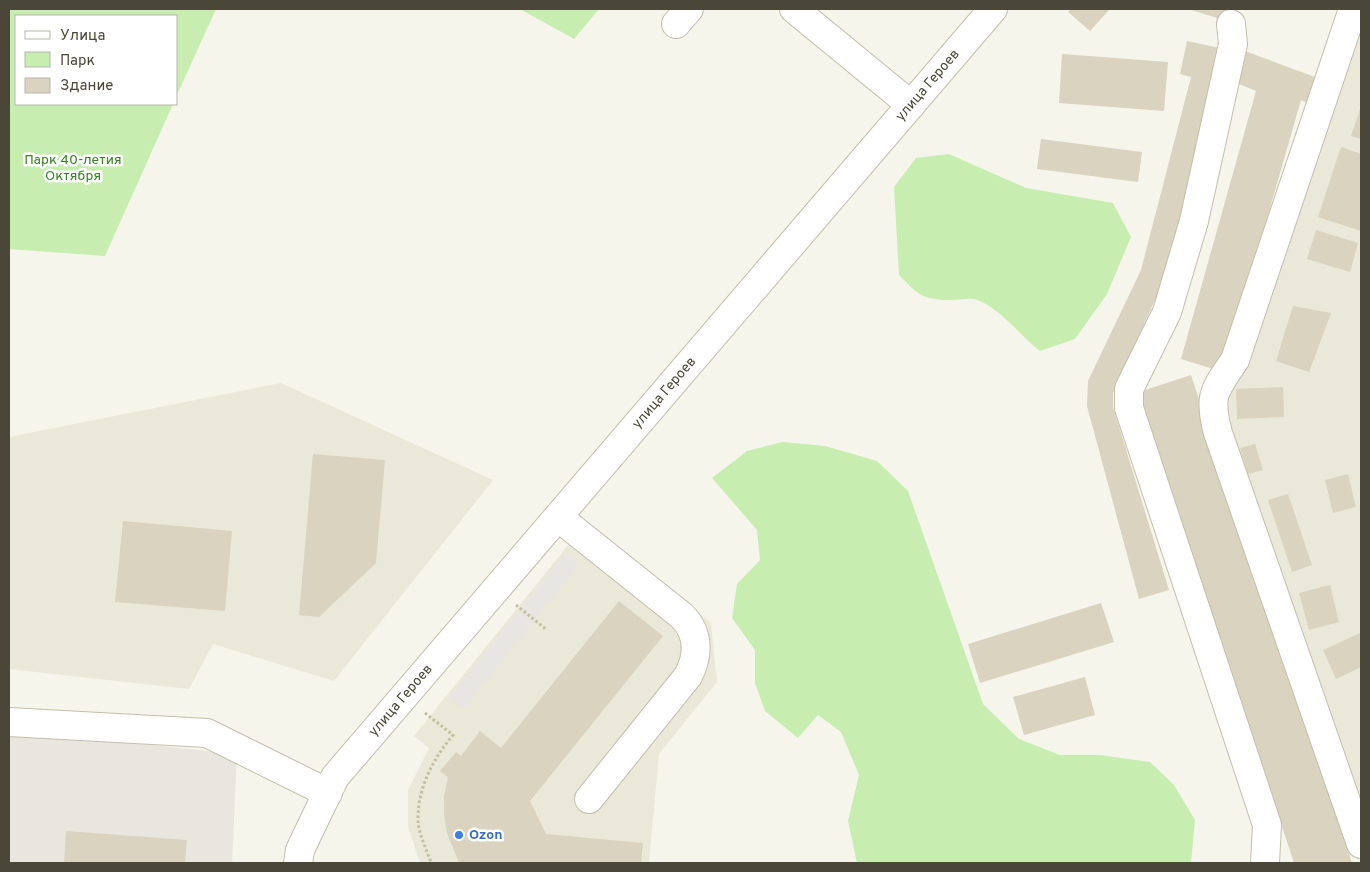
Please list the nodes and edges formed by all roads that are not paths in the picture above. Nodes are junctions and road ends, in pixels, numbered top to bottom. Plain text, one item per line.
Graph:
1 (794, 9) edge
2 (993, 9) edge
3 (1353, 9) edge
4 (1231, 24) dead end
5 (911, 105) junction
6 (558, 517) junction
7 (9, 722) edge
8 (331, 785) junction
9 (589, 798) dead end
10 (1361, 844) edge
11 (298, 863) edge
12 (1265, 863) edge

1 - 5 street
2 - 5 street, улица Героев
3 - 10 street
4 - 12 street
5 - 6 street, улица Героев
6 - 8 street, улица Героев
6 - 9 street
7 - 8 street
8 - 11 street, улица Героев

